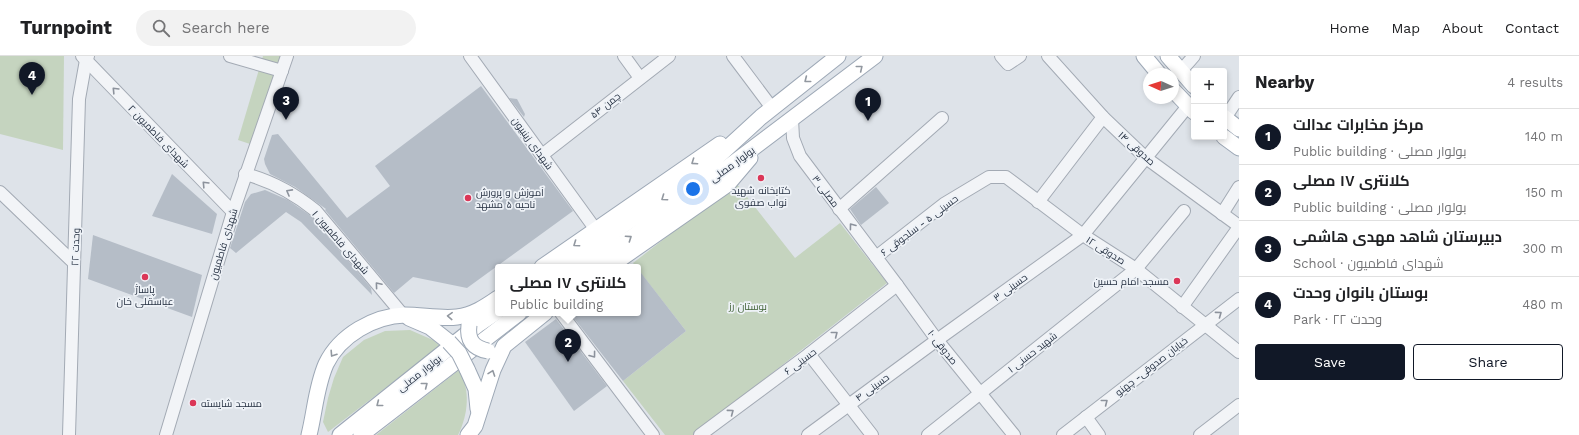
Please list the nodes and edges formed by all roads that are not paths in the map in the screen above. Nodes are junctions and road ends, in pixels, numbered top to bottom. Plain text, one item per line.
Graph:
1 (230, 56) edge
2 (287, 56) edge
3 (470, 56) edge
4 (624, 56) edge
5 (669, 56) edge
6 (733, 56) edge
7 (838, 56) edge
8 (875, 56) edge
9 (1020, 56) edge
10 (1144, 56) edge
11 (1168, 56) edge
12 (1194, 56) edge
13 (1051, 57) edge
14 (85, 58) edge
15 (1004, 60) edge
16 (1154, 68) edge
17 (282, 71) junction
18 (1180, 72) junction
19 (640, 78) junction
20 (1191, 83) edge
21 (1179, 96) edge
22 (1239, 97) edge
23 (1191, 109) edge
24 (766, 112) junction
25 (1227, 115) edge
26 (1103, 117) junction
27 (942, 118) dead end
28 (792, 119) junction
29 (1227, 120) edge
30 (1239, 129) edge
31 (773, 134) junction
32 (1227, 139) edge
33 (1239, 148) edge
34 (542, 155) junction
35 (1146, 158) junction
36 (245, 174) junction
37 (1006, 177) joint
38 (1239, 188) edge
39 (0, 192) edge
40 (1038, 202) junction
41 (839, 209) junction
42 (1184, 211) dead end
43 (233, 212) junction
44 (1222, 214) junction
45 (1239, 226) edge
46 (596, 230) junction
47 (1083, 235) junction
48 (876, 257) junction
49 (74, 263) junction
50 (546, 264) edge
51 (566, 264) edge
52 (590, 264) edge
53 (613, 264) edge
54 (1136, 269) junction
55 (897, 285) junction
56 (1239, 299) edge
57 (495, 300) edge
58 (1182, 307) junction
59 (478, 311) junction
60 (495, 313) edge
61 (403, 315) junction
62 (515, 316) edge
63 (541, 316) edge
64 (563, 316) edge
65 (1204, 325) junction
66 (937, 340) junction
67 (504, 346) junction
68 (1239, 352) edge
69 (809, 354) junction
70 (980, 393) junction
71 (848, 405) junction
72 (1239, 405) edge
73 (479, 412) junction
74 (1086, 417) junction
75 (69, 435) edge
76 (166, 435) edge
77 (309, 435) edge
78 (340, 435) edge
79 (361, 435) edge
80 (468, 435) edge
81 (652, 435) edge
82 (700, 435) edge
83 (808, 435) edge
84 (872, 435) edge
85 (928, 435) edge
86 (1014, 435) edge
87 (1063, 435) edge
88 (1099, 435) edge
89 (1200, 435) edge

1 - 17 street
2 - 17 street, شهدای فاطمیون
3 - 34 street, شهدای زینبیون
4 - 19 street
5 - 19 street, چمن ۵۴
6 - 24 street
7 -> 24 main road, بولوار مصلی
28 -> 8 main road, بولوار مصلی
9 - 15 street
10 - 16 main road
11 - 18 main road
12 - 18 street
13 - 26 street, صدوقی ۱۴
43 -> 14 street, شهدای فاطمیون ۲
14 - 49 street, وحدت ۲۲
17 - 36 street, شهدای فاطمیون
18 - 20 main road
19 - 34 street, چمن ۵۴
21 - 23 main road
22 - 25 street
23 - 35 street, حسینی ۳
24 -> 46 main road
24 -> 51 main road, بولوار مصلی
26 - 35 street, صدوقی ۱۴
26 - 40 street
27 - 41 street
28 - 31 main road, بولوار مصلی
28 - 41 street, مصلی ۳
29 - 30 main road
52 -> 31 main road, بولوار مصلی
31 - 53 main road
32 - 33 main road
34 - 46 street, شهدای زینبیون
35 - 44 street, صدوقی ۱۴
35 - 47 street, حسینی ۳
36 - 43 street, شهدای فاطمیون
61 -> 36 street, شهدای فاطمیون ۱
37 - 40 street, صدوقی ۱۲
37 - 48 street, حسینی ۵ - سلجوقی ۶
38 - 44 street
39 - 49 street
40 - 47 street, صدوقی ۱۲
48 -> 41 street, مصلی ۳
42 - 54 street, شهید حسنی ۱
43 - 76 street, شهدای فاطمیون
44 - 45 street, صدوقی ۱۴
45 - 58 street
46 -> 50 main road
47 - 54 street, صدوقی ۱۲
47 - 66 street, حسینی ۳
48 - 55 street, صدوقی ۱۰
49 - 75 street, وحدت ۲۲
54 - 58 street, صدوقی ۱۲
54 - 70 street, شهید حسنی ۱
55 - 66 street, صدوقی ۱۰
69 -> 55 street, حسینی ۶
65 -> 56 street, خیابان صدوقی- چهنو
57 - 59 main road
58 - 65 street, صدوقی ۱۲
59 -> 61 main road
59 - 67 main road, bridge
60 -> 78 main road, بولوار مصلی
61 - 73 main road, bridge
61 -> 77 main road
79 -> 62 main road, بولوار مصلی
63 - 67 main road
64 -> 81 street
65 - 68 street, صدوقی ۱۲
74 -> 65 street, خیابان صدوقی- چهنو
66 - 70 street, صدوقی ۱۰
66 - 71 street, حسینی ۴
73 -> 67 main road
69 - 71 street
82 -> 69 street, حسینی ۶
70 - 85 street, شهید حسنی ۱
70 - 86 street, صدوقی ۱۰
71 - 83 street, حسینی ۴
71 - 84 street
72 - 89 street
73 - 80 main road
74 - 87 street, خیابان صدوقی- چهنو
74 - 88 street

